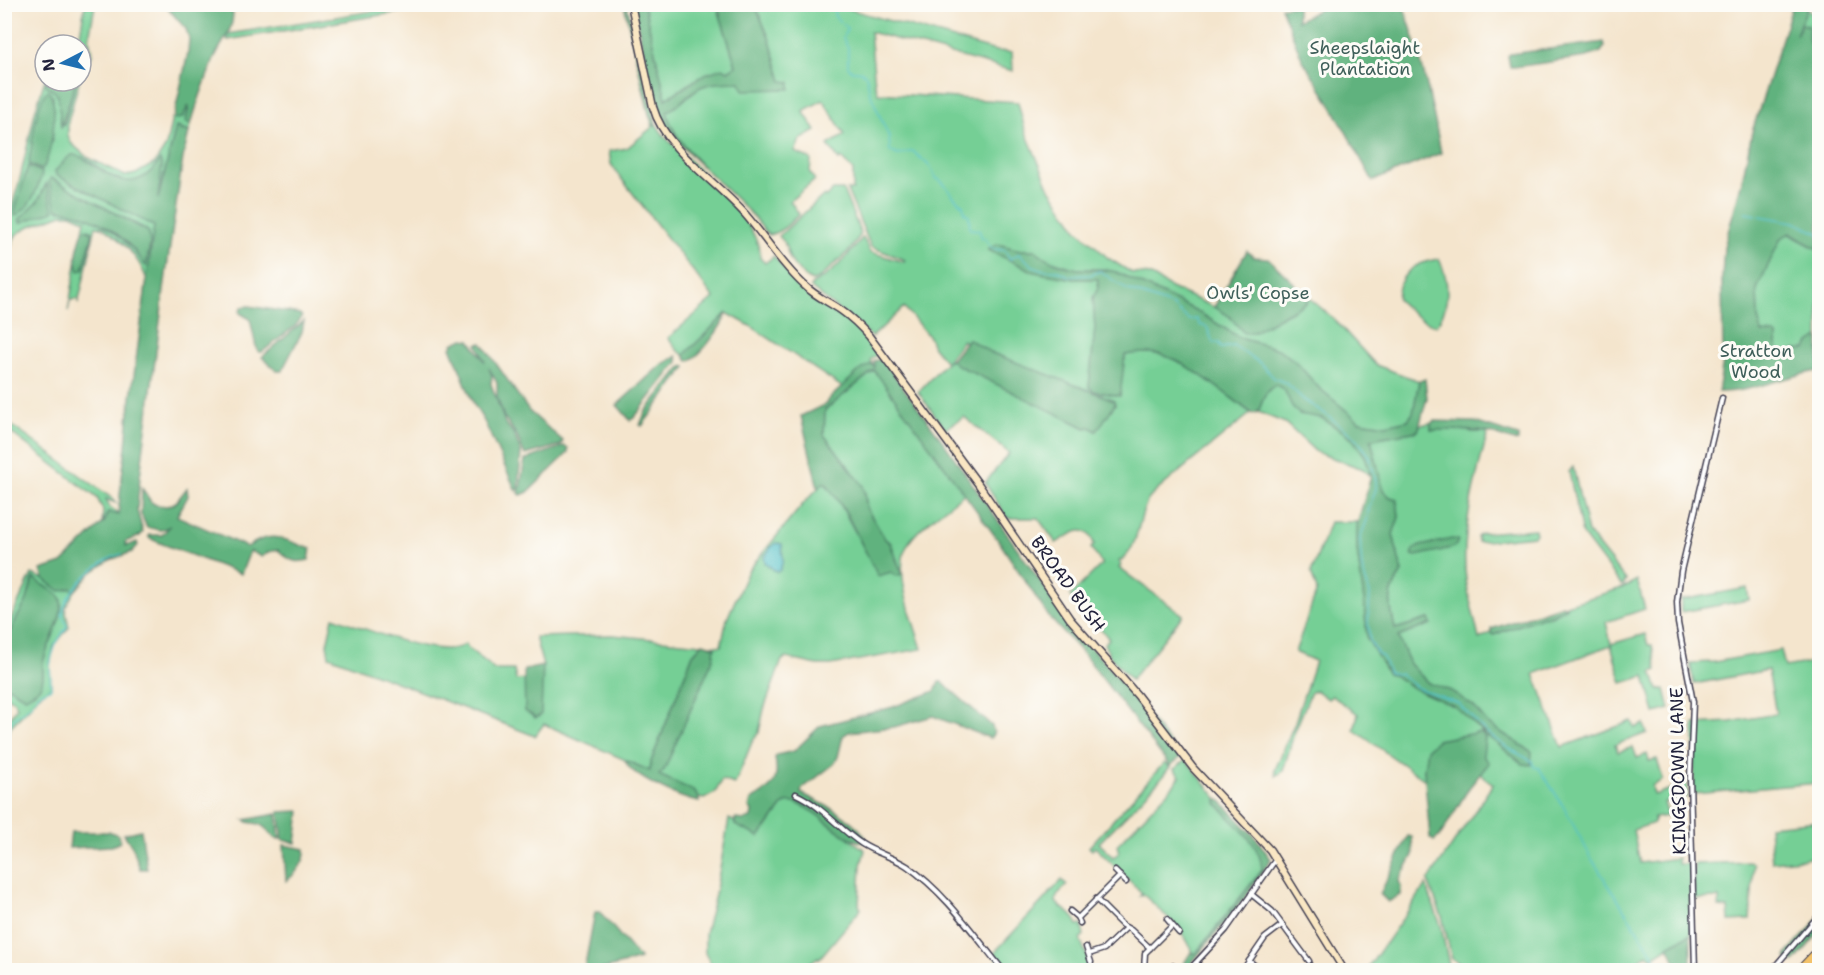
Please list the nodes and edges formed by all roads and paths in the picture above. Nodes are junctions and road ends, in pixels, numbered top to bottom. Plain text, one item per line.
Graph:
1 (631, 4) edge
2 (1722, 398) dead end
3 (796, 794) dead end
4 (1276, 859) junction
5 (1115, 870) dead end
6 (1120, 876) junction
7 (1126, 882) dead end
8 (1251, 894) junction
9 (1096, 900) junction
10 (1070, 911) dead end
11 (1820, 914) edge
12 (1167, 919) dead end
13 (1282, 925) junction
14 (1173, 926) junction
15 (1126, 928) junction
16 (1179, 933) dead end
17 (1086, 946) dead end
18 (1150, 948) junction
19 (1820, 949) edge
20 (1089, 954) junction
21 (1303, 954) junction
22 (1299, 957) dead end
23 (1820, 959) edge
24 (1249, 961) junction
25 (1309, 961) dead end
26 (1091, 962) dead end
27 (1196, 963) junction
28 (1173, 966) dead end
29 (1180, 968) dead end
30 (1003, 970) edge
31 (1142, 970) edge
32 (1189, 970) edge
33 (1204, 970) edge
34 (1243, 970) edge
35 (1261, 970) edge
36 (1344, 970) edge
37 (1695, 970) edge
38 (1772, 970) edge
39 (1800, 970) edge
40 (1809, 970) edge

1 - 4 main road, BROAD BUSH
2 - 37 street, KINGSDOWN LANE
3 - 30 street
4 - 8 street
4 - 36 main road, BROAD BUSH
5 - 6 street
6 - 7 street
6 - 9 street
8 - 13 street
8 - 27 street
9 - 10 street
9 - 15 street
11 - 38 street
12 - 14 street
13 - 21 street
13 - 24 street
14 - 16 street
14 - 18 street
15 - 18 street
15 - 20 street
17 - 20 street
18 - 31 street
19 - 39 highway
20 - 26 street
21 - 22 street
21 - 25 street
23 - 40 highway
24 - 34 street
24 - 35 street
27 - 32 street
27 - 33 street
28 - 29 street

